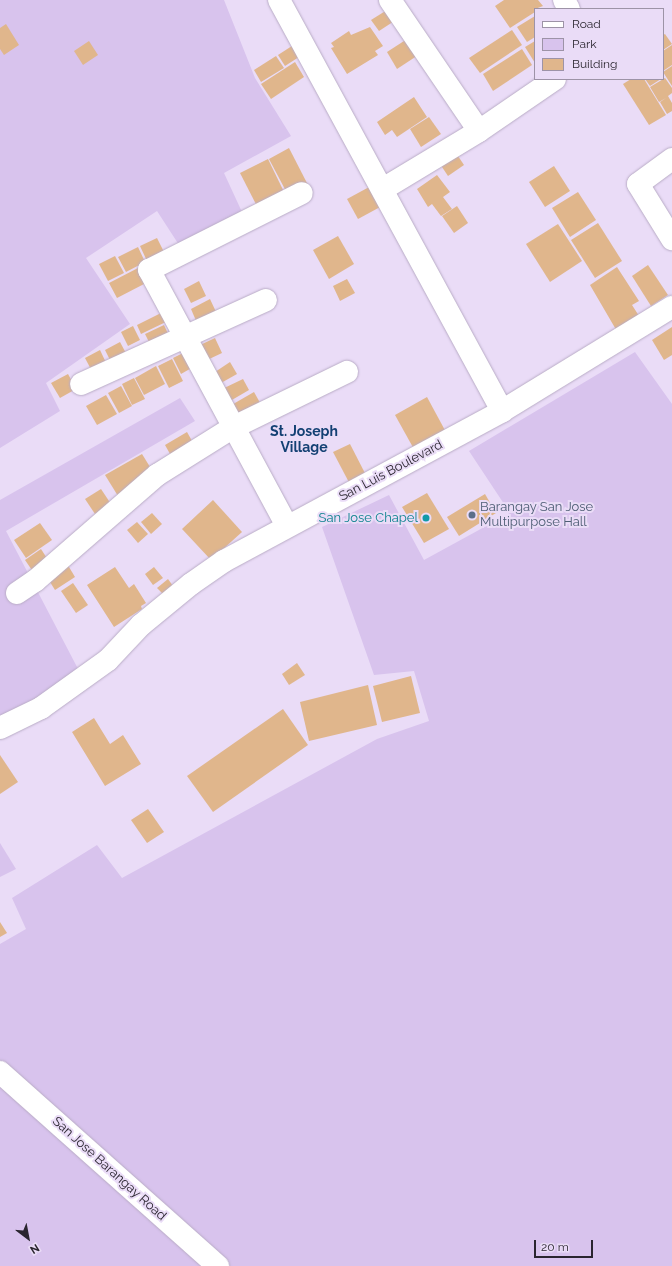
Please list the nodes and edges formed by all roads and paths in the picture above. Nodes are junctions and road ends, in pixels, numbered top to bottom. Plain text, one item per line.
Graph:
1 (279, 0) edge
2 (390, 0) edge
3 (554, 80) edge
4 (479, 130) junction
5 (672, 159) edge
6 (383, 189) junction
7 (302, 193) dead end
8 (672, 238) edge
9 (266, 300) dead end
10 (672, 307) edge
11 (186, 335) junction
12 (347, 372) dead end
13 (81, 384) dead end
14 (502, 411) junction
15 (232, 428) junction
16 (287, 526) junction
17 (17, 593) dead end
18 (0, 728) edge
19 (0, 1072) edge
20 (218, 1266) edge

1 - 6 street
2 - 4 street
3 - 4 street
4 - 6 street
5 - 8 street
6 - 14 street
7 - 11 street
9 - 11 street
10 - 14 street, San Luis Boulevard
11 - 13 street
11 - 15 street
12 - 15 street
14 - 16 street, San Luis Boulevard
15 - 16 street
15 - 17 street
16 - 18 street, San Luis Boulevard
19 - 20 street, San Jose Barangay Road

